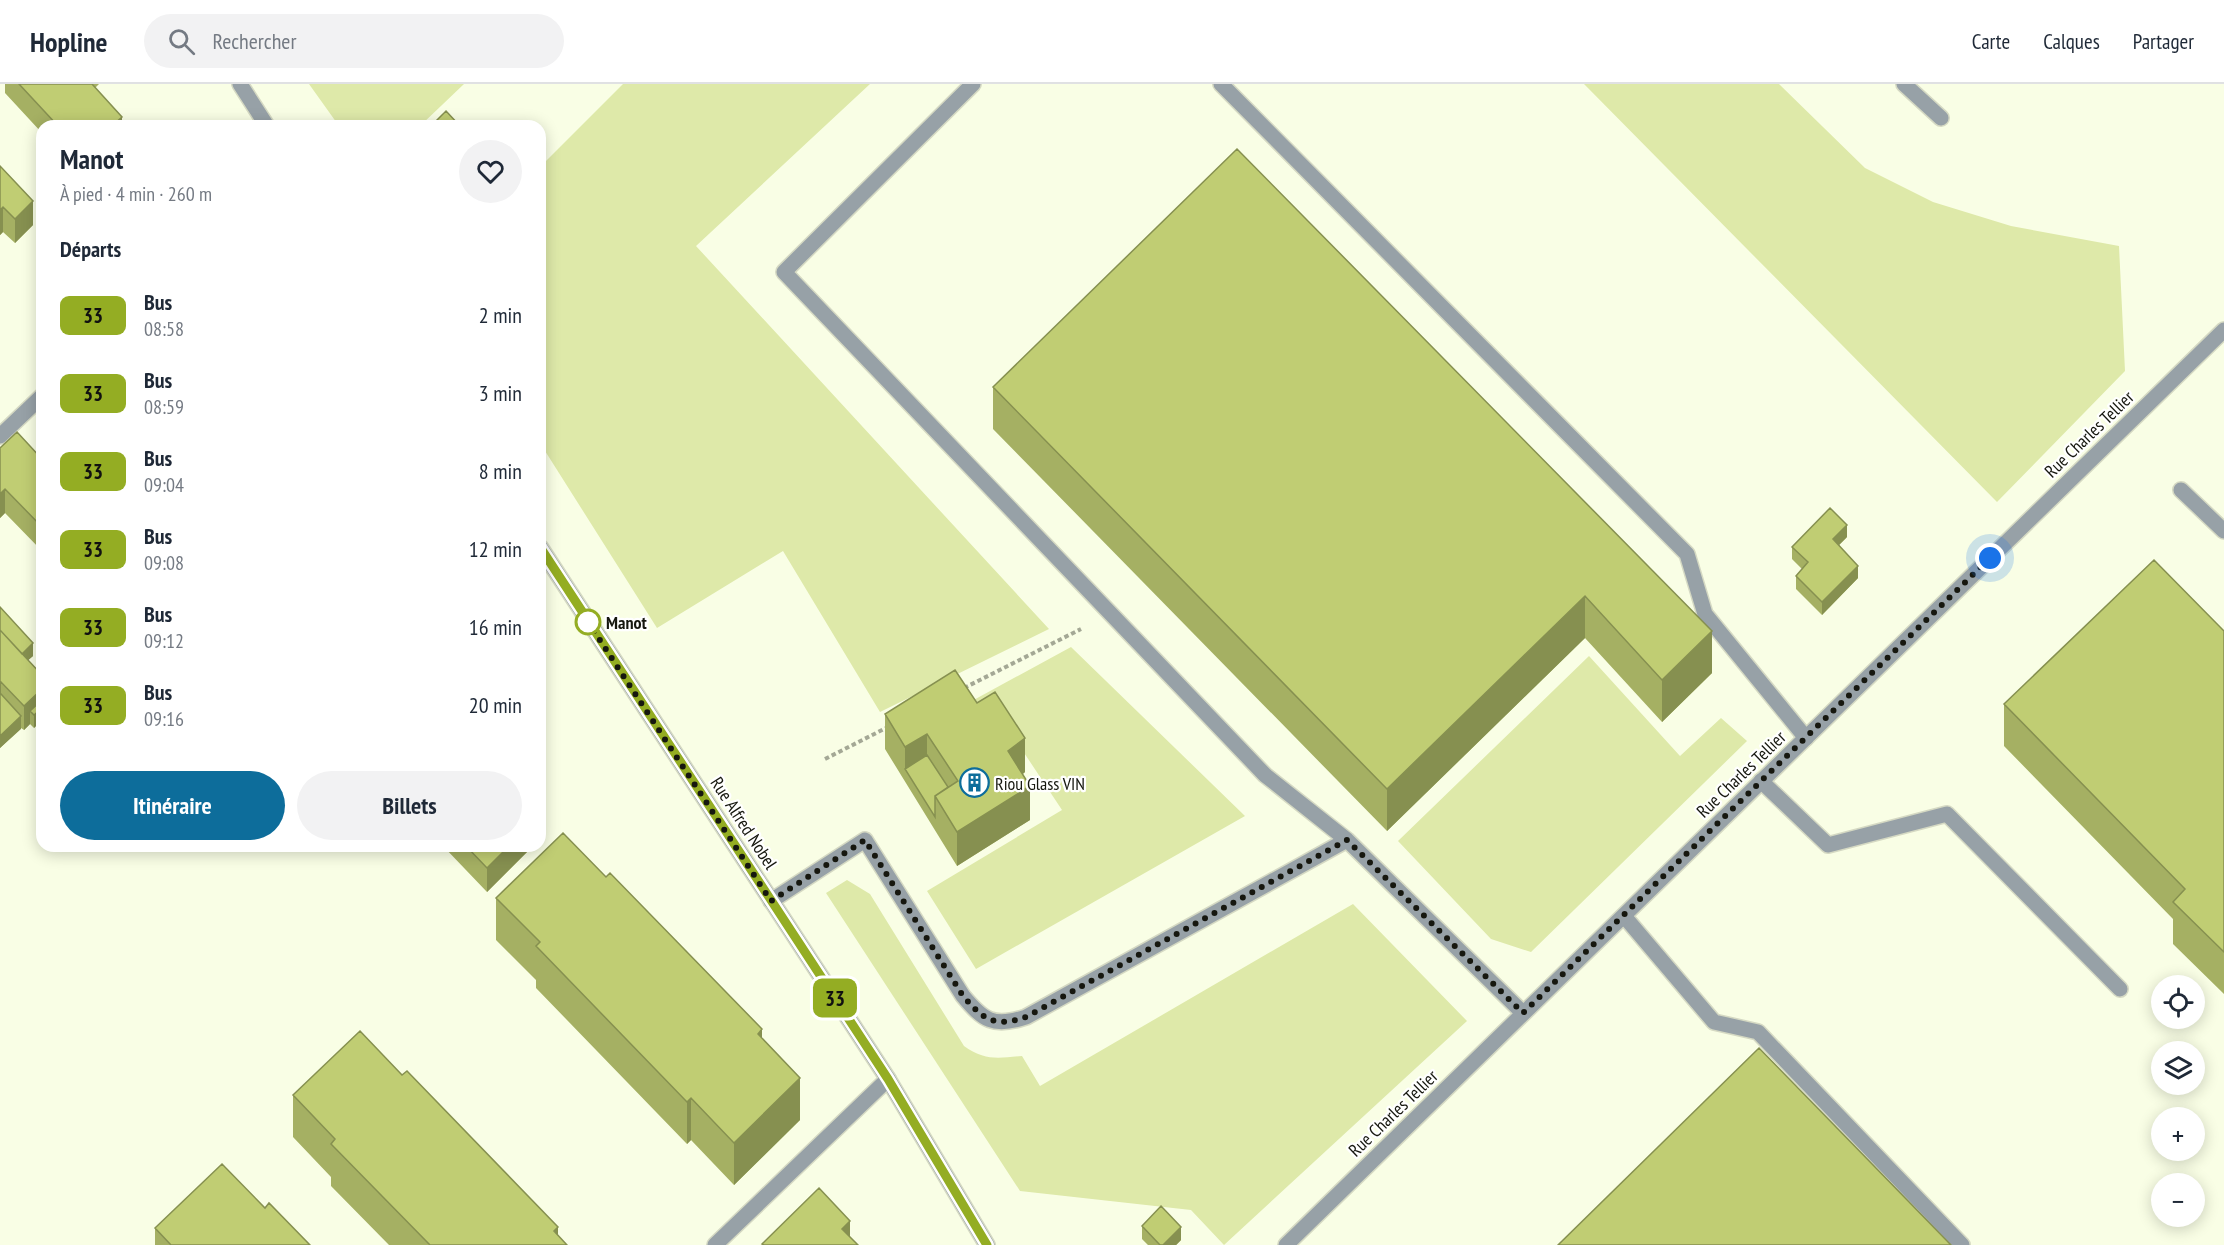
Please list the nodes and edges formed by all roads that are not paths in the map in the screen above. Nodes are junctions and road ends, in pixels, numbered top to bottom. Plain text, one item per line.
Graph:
1 (240, 84) edge
2 (972, 84) edge
3 (1221, 84) edge
4 (1904, 84) edge
5 (1941, 118) dead end
6 (263, 120) edge
7 (2224, 330) edge
8 (36, 402) edge
9 (0, 436) edge
10 (2181, 490) dead end
11 (2224, 531) edge
12 (546, 556) edge
13 (1806, 738) junction
14 (1761, 781) junction
15 (1347, 840) junction
16 (771, 901) junction
17 (1624, 916) junction
18 (2120, 989) dead end
19 (1523, 1013) junction
20 (888, 1079) junction
21 (715, 1245) edge
22 (987, 1245) edge
23 (1286, 1245) edge
24 (1962, 1245) edge

1 - 6 street
2 - 15 street
3 - 13 street
4 - 5 street
7 - 13 street, Rue Charles Tellier
8 - 9 street
10 - 11 street
12 - 16 street, Rue Alfred Nobel
13 - 14 street, Rue Charles Tellier
14 - 17 street, Rue Charles Tellier
14 - 18 street
15 - 16 street
15 - 19 street
16 - 20 street, Rue Alfred Nobel
17 - 19 street, Rue Charles Tellier
17 - 24 street
19 - 23 street, Rue Charles Tellier
20 - 21 street
20 - 22 street, Rue Alfred Nobel

